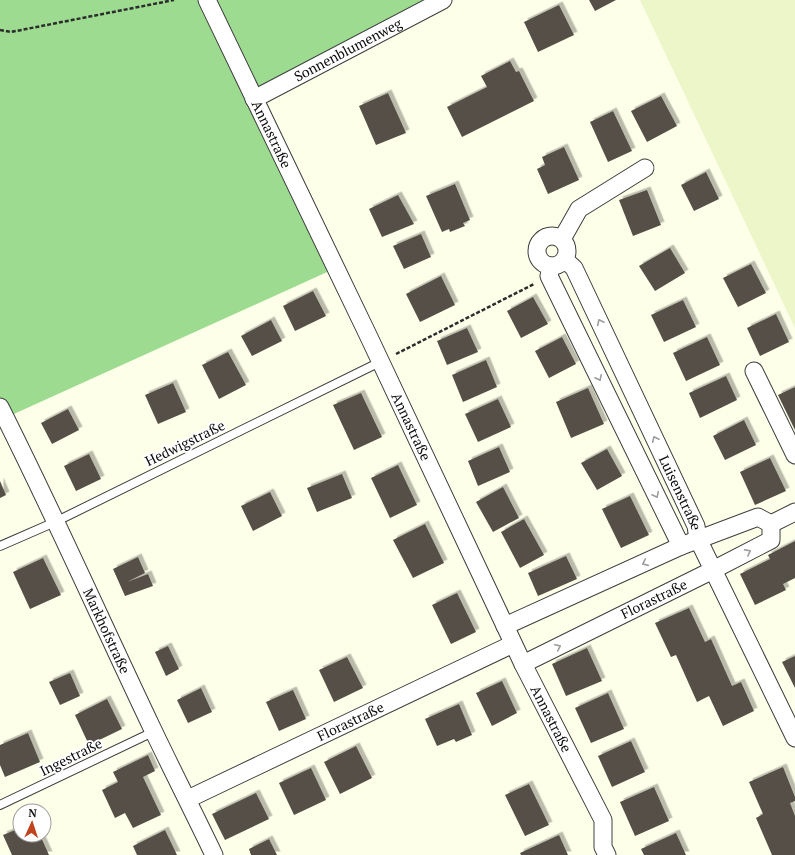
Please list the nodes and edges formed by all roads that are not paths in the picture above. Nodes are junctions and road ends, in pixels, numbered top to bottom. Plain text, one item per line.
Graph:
1 (207, 0) edge
2 (443, 0) edge
3 (254, 99) junction
4 (645, 168) dead end
5 (562, 239) junction
6 (555, 268) junction
7 (380, 362) junction
8 (754, 371) dead end
9 (0, 407) edge
10 (795, 455) edge
11 (795, 512) edge
12 (55, 522) junction
13 (772, 524) junction
14 (698, 539) junction
15 (0, 546) edge
16 (681, 546) junction
17 (713, 570) junction
18 (505, 626) junction
19 (513, 644) junction
20 (523, 664) junction
21 (153, 732) junction
22 (794, 732) edge
23 (188, 799) junction
24 (0, 805) edge
25 (214, 855) edge
26 (607, 855) edge

1 - 3 street, Annastraße
2 - 3 street, Sonnenblumenweg
3 - 7 street, Annastraße
4 - 5 street
5 - 6 street, Luisenstraße
5 - 6 street, Luisenstraße
14 -> 6 street, Luisenstraße
6 -> 16 street, Luisenstraße
7 - 12 lane, Hedwigstraße
7 - 18 street, Annastraße
8 - 10 street
9 - 12 street, Markhofstraße
11 - 13 street
12 - 15 lane, Hedwigstraße
12 - 21 street, Markhofstraße
13 - 14 street
17 -> 13 street, Florastraße
14 - 16 street
14 - 17 street, Luisenstraße
16 -> 18 street
20 -> 17 street, Florastraße
17 - 22 street, Luisenstraße
18 - 19 street, Annastraße
19 - 20 street, Annastraße
19 - 23 street, Florastraße
20 - 26 street, Annastraße
21 - 23 street, Markhofstraße
21 - 24 lane, Ingestraße
23 - 25 street, Markhofstraße

